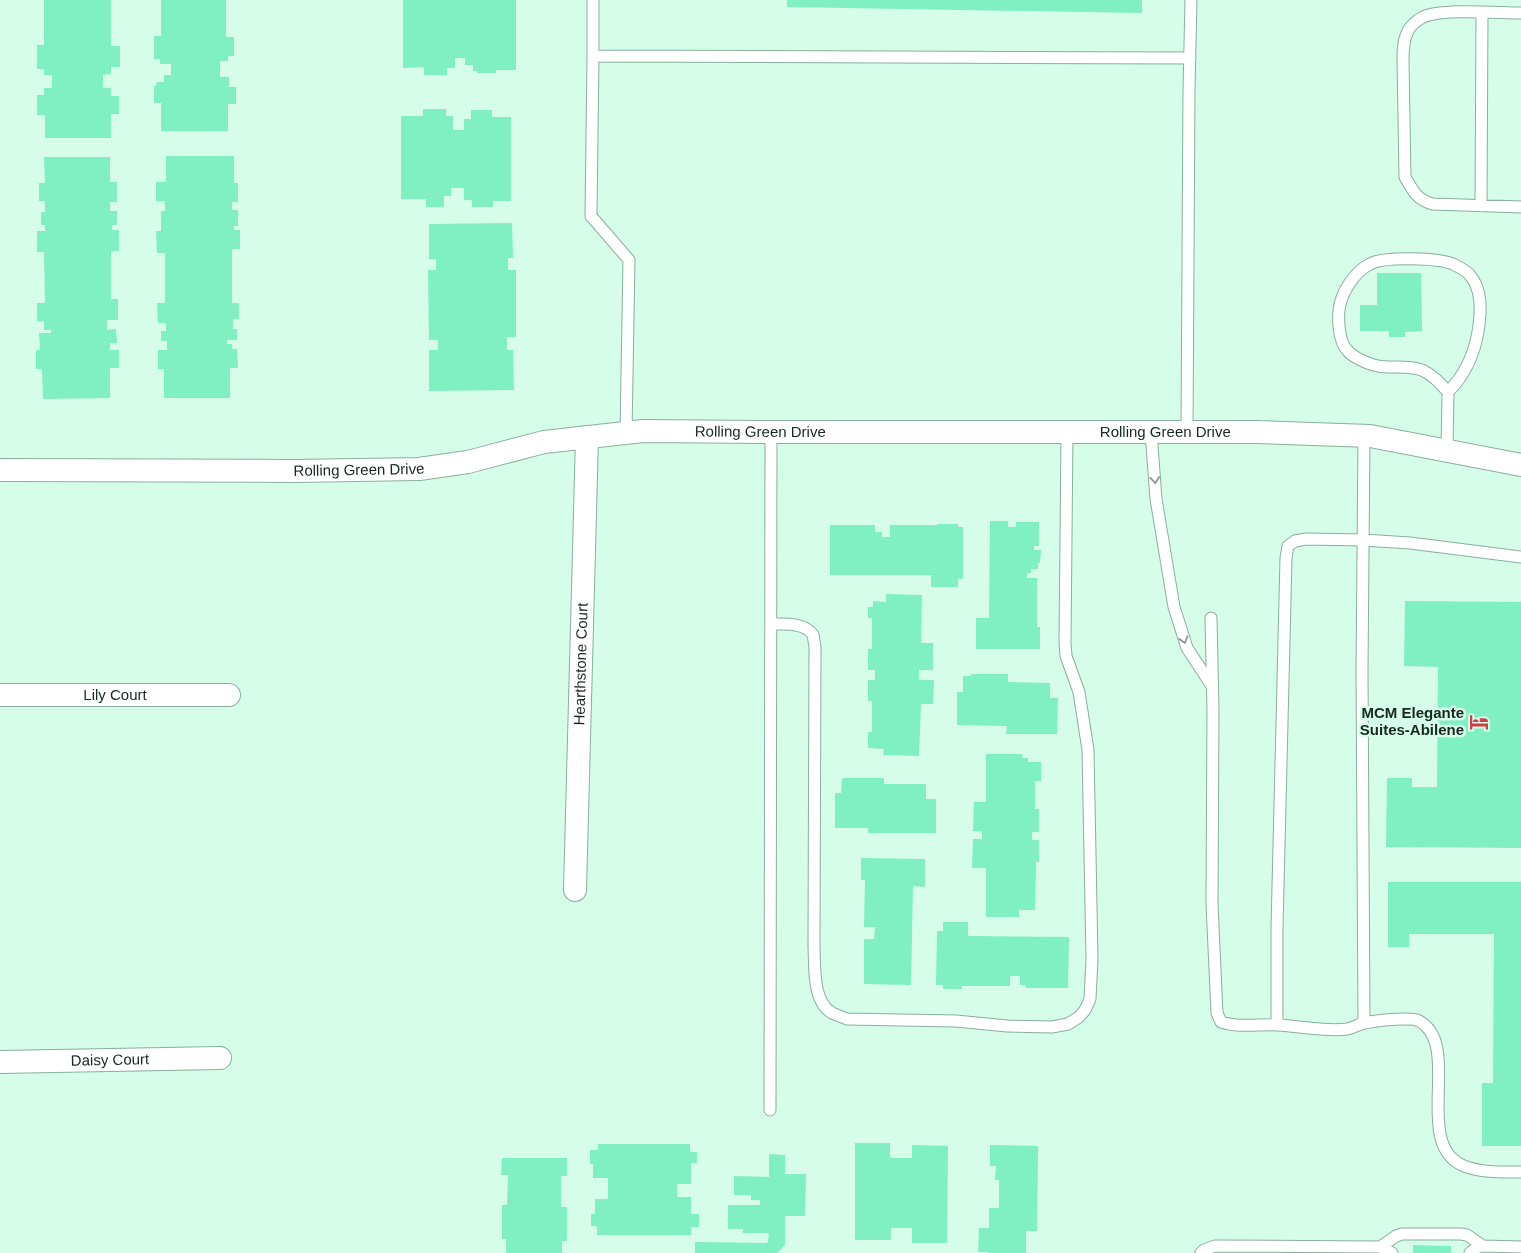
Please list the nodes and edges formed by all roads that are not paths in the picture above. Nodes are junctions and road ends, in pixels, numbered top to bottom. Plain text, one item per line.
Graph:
1 (593, 0) edge
2 (1191, 0) edge
3 (1482, 13) junction
4 (1521, 13) edge
5 (593, 56) junction
6 (1190, 58) junction
7 (1481, 206) junction
8 (1521, 207) edge
9 (1448, 392) junction
10 (771, 432) junction
11 (1067, 432) junction
12 (1151, 432) junction
13 (1188, 432) junction
14 (626, 433) junction
15 (1364, 436) junction
16 (587, 437) junction
17 (1447, 451) junction
18 (1521, 465) edge
19 (0, 470) edge
20 (1363, 540) junction
21 (1521, 557) edge
22 (1211, 618) dead end
23 (771, 624) junction
24 (1212, 686) junction
25 (0, 695) edge
26 (229, 695) dead end
27 (575, 890) dead end
28 (1364, 1023) junction
29 (1277, 1025) junction
30 (220, 1058) dead end
31 (0, 1062) edge
32 (770, 1110) dead end
33 (1521, 1172) edge
34 (1483, 1246) junction
35 (1380, 1247) junction
36 (1521, 1247) edge
37 (1201, 1253) edge
38 (1392, 1253) edge
39 (1470, 1253) edge

1 - 5 lane
2 - 6 lane
3 - 4 lane
3 - 7 lane
3 - 7 lane
5 - 6 lane
5 - 14 lane
6 - 13 lane
7 - 8 lane
9 - 9 lane
9 - 17 lane
10 - 11 street, Rolling Green Drive
10 - 14 street, Rolling Green Drive
10 - 23 lane
11 - 12 street, Rolling Green Drive
11 - 23 lane
12 - 13 street, Rolling Green Drive
12 -> 24 lane
13 - 15 street, Rolling Green Drive
14 - 16 street, Rolling Green Drive
15 - 17 street, Rolling Green Drive
15 - 20 lane
16 - 19 street, Rolling Green Drive
16 - 27 street, Hearthstone Court
17 - 18 street, Rolling Green Drive
20 - 21 lane
20 - 28 lane
20 - 29 lane
22 - 24 lane
23 - 32 lane
24 - 29 lane
25 - 26 street, Lily Court
28 - 29 lane
28 - 33 lane
30 - 31 street, Daisy Court
34 - 35 lane
34 - 36 lane
34 - 39 lane
35 - 37 lane
35 - 38 lane

